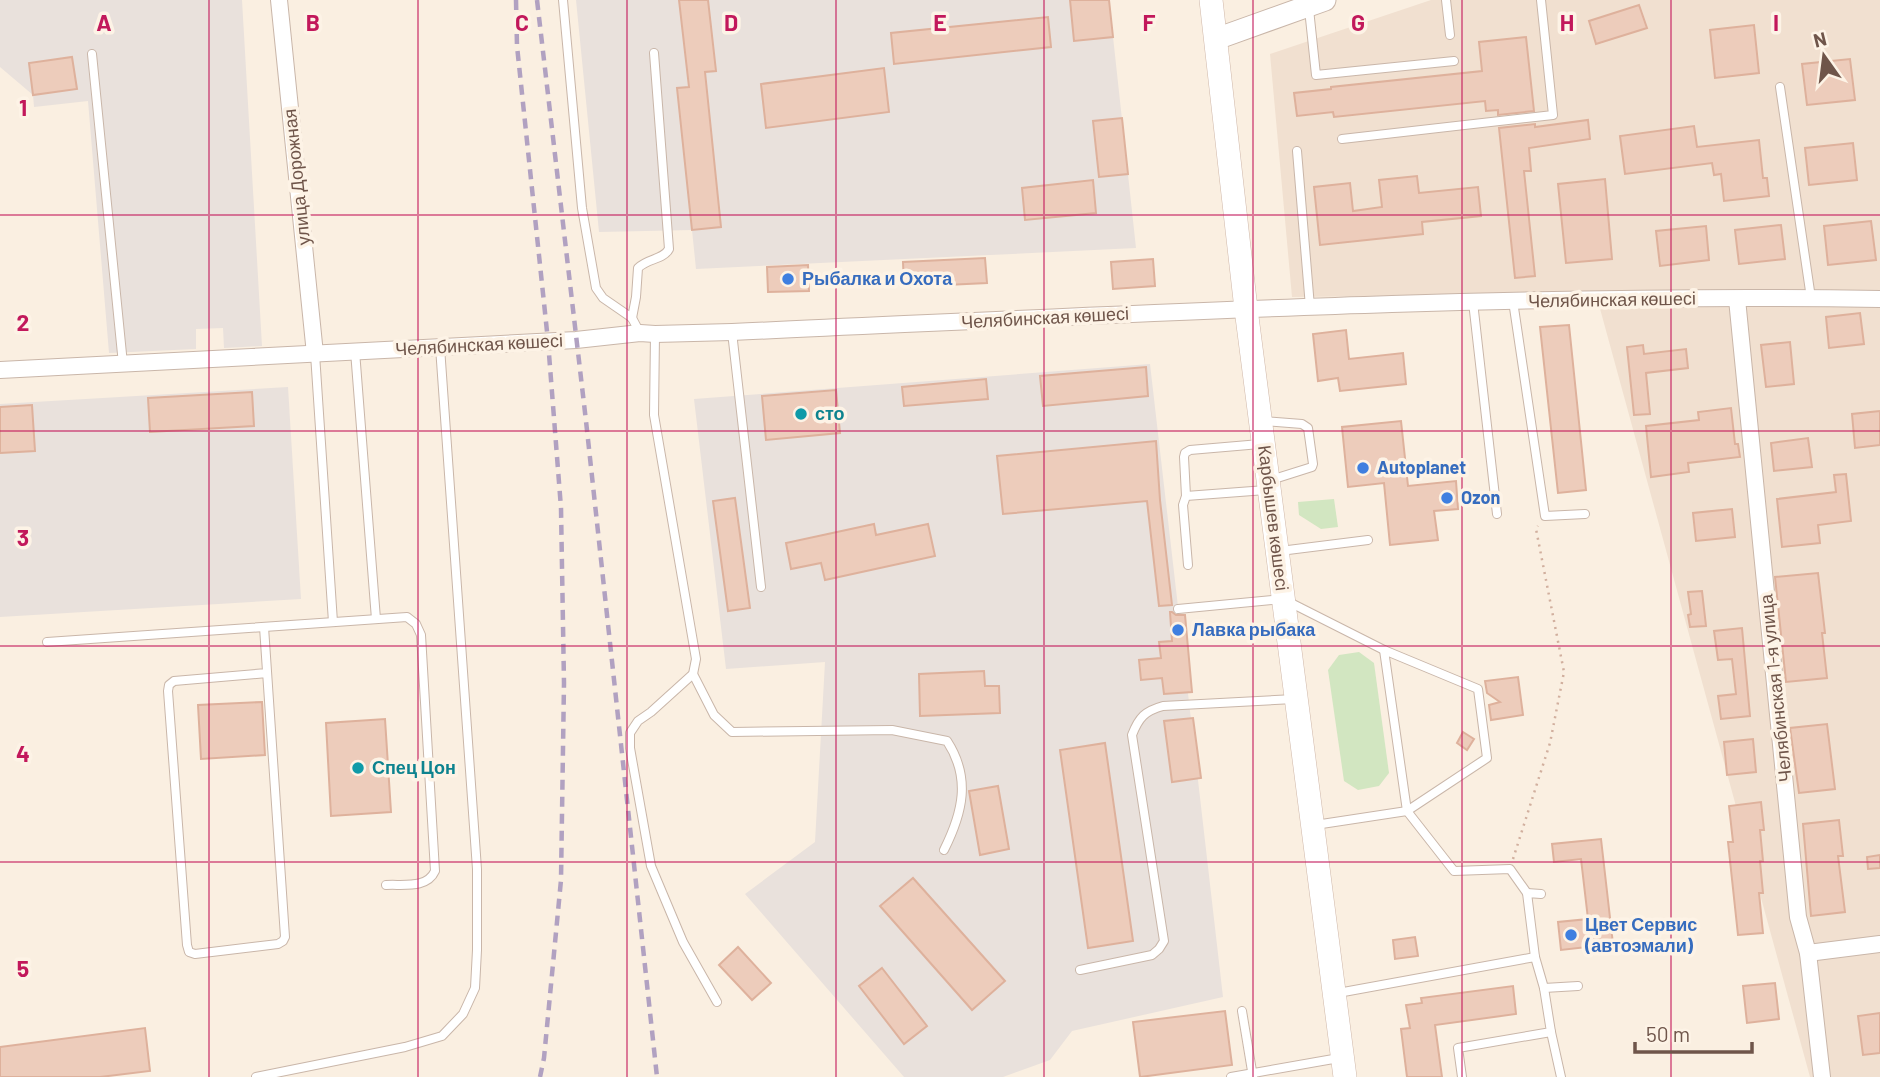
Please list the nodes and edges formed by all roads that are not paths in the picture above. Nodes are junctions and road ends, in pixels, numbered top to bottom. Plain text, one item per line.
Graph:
1 (279, 0) edge
2 (563, 0) edge
3 (1211, 0) edge
4 (1446, 0) edge
5 (1541, 0) edge
6 (1317, 3) edge
7 (1450, 35) dead end
8 (1216, 39) junction
9 (654, 53) dead end
10 (92, 54) dead end
11 (1454, 61) dead end
12 (1780, 87) dead end
13 (1342, 139) dead end
14 (1297, 151) dead end
15 (1811, 298) junction
16 (1737, 299) junction
17 (1880, 299) edge
18 (1513, 301) junction
19 (1473, 302) junction
20 (1310, 307) junction
21 (1246, 309) junction
22 (632, 318) junction
23 (732, 332) junction
24 (648, 334) junction
25 (440, 347) junction
26 (355, 351) junction
27 (315, 354) junction
28 (123, 363) junction
29 (0, 370) edge
30 (1262, 432) junction
31 (1268, 485) junction
32 (1186, 496) junction
33 (1497, 514) dead end
34 (1585, 514) dead end
35 (1368, 540) dead end
36 (1277, 552) junction
37 (1188, 565) dead end
38 (761, 587) dead end
39 (1283, 599) junction
40 (1178, 610) dead end
41 (376, 619) junction
42 (332, 622) junction
43 (264, 627) junction
44 (47, 642) dead end
45 (1384, 650) junction
46 (267, 673) junction
47 (693, 674) junction
48 (1296, 699) junction
49 (1407, 811) junction
50 (1312, 825) junction
51 (944, 850) dead end
52 (386, 885) dead end
53 (1527, 893) junction
54 (1541, 894) dead end
55 (1880, 944) edge
56 (1808, 953) junction
57 (1535, 957) junction
58 (1080, 970) dead end
59 (1578, 986) dead end
60 (1544, 988) junction
61 (1334, 994) junction
62 (717, 1002) dead end
63 (1242, 1011) dead end
64 (1551, 1032) junction
65 (1343, 1067) edge
66 (1252, 1075) edge
67 (256, 1077) edge
68 (1231, 1077) edge
69 (1462, 1077) edge
70 (1561, 1077) edge
71 (1822, 1077) edge

1 - 27 street, улица Дорожная
2 - 22 lane
3 - 8 main road, Карбышев көшесі
4 - 7 lane
5 - 13 lane
6 - 8 street
6 - 11 lane
8 - 21 main road, Карбышев көшесі
9 - 22 lane
10 - 28 lane
12 - 15 lane
14 - 20 lane
15 - 16 street, Челябинская көшесі
15 - 17 street, Челябинская көшесі
16 - 18 street, Челябинская көшесі
16 - 56 street, Челябинская 1-я улица
18 - 19 street, Челябинская көшесі
18 - 34 lane
19 - 20 street, Челябинская көшесі
19 - 33 lane
20 - 21 street, Челябинская көшесі
21 - 23 street, Челябинская көшесі
21 - 30 main road, Карбышев көшесі
22 - 24 lane
23 - 24 street, Челябинская көшесі
23 - 38 lane
24 - 25 street, Челябинская көшесі
24 - 47 lane
25 - 26 street, Челябинская көшесі
25 - 67 lane
26 - 27 street, Челябинская көшесі
26 - 41 lane
27 - 28 street, Челябинская көшесі
27 - 42 lane
28 - 29 street, Челябинская көшесі
30 - 31 main road, Карбышев көшесі
30 - 31 lane
30 - 32 lane
31 - 32 lane
31 - 36 main road, Карбышев көшесі
32 - 37 lane
35 - 36 lane
36 - 39 main road, Карбышев көшесі
39 - 40 lane
39 - 45 lane
39 - 48 main road, Карбышев көшесі
41 - 42 lane
41 - 52 lane
42 - 43 lane
43 - 44 lane
43 - 46 lane
45 - 49 lane
45 - 49 lane
46 - 46 lane
47 - 51 lane
47 - 62 lane
48 - 50 main road, Карбышев көшесі
48 - 58 lane
49 - 50 lane
49 - 53 lane
50 - 61 main road, Карбышев көшесі
53 - 54 lane
53 - 57 lane
55 - 56 street
56 - 71 street, Челябинская 1-я улица
57 - 60 lane
57 - 61 lane
59 - 60 lane
60 - 64 lane
61 - 65 main road, Карбышев көшесі
63 - 66 lane
64 - 69 lane
64 - 70 lane
65 - 66 lane
66 - 68 lane

